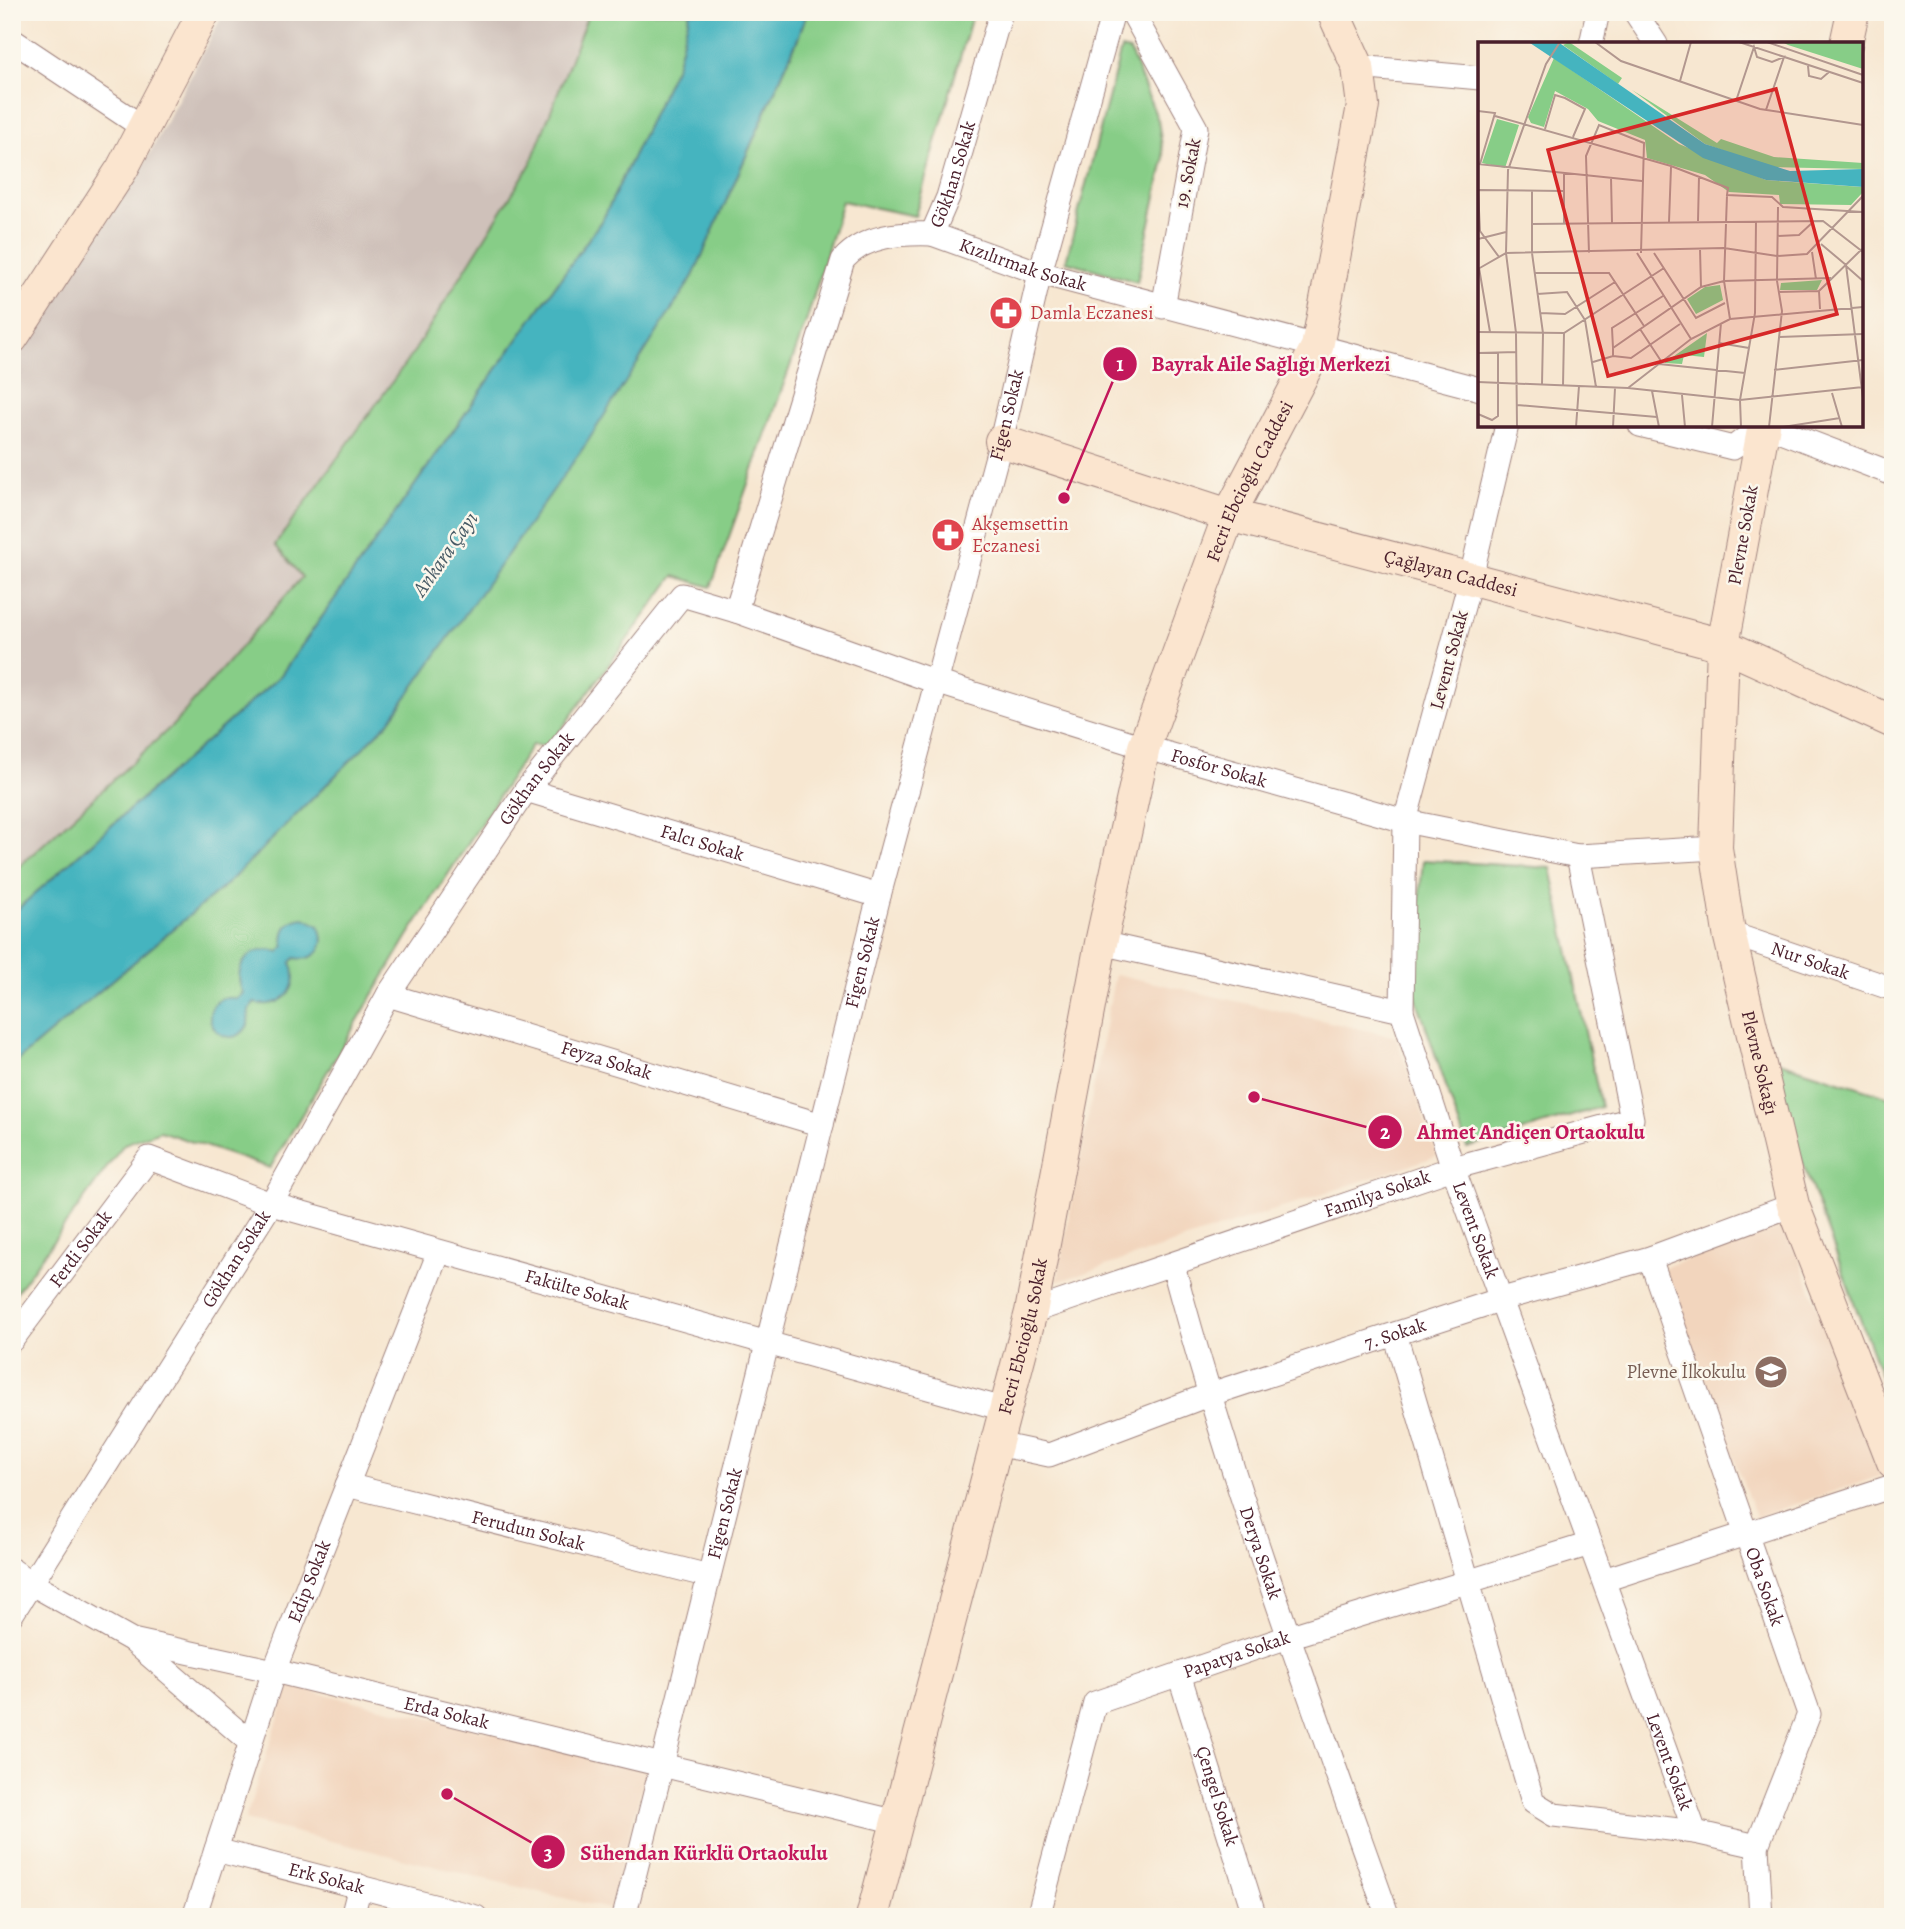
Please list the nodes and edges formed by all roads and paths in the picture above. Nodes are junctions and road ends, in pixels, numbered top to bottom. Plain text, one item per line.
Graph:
1 (204, 12) edge
2 (1001, 12) edge
3 (1113, 12) edge
4 (1132, 12) edge
5 (1333, 12) edge
6 (1598, 12) edge
7 (1635, 12) edge
8 (1853, 12) edge
9 (12, 40) edge
10 (1591, 42) edge
11 (1655, 42) edge
12 (1846, 42) edge
13 (1358, 67) junction
14 (1478, 78) edge
15 (144, 128) junction
16 (932, 234) junction
17 (1040, 273) junction
18 (1163, 307) junction
19 (12, 338) edge
20 (1317, 346) junction
21 (1478, 388) edge
22 (1507, 427) edge
23 (1648, 427) edge
24 (1761, 427) edge
25 (1764, 427) edge
26 (1769, 427) edge
27 (1001, 441) junction
28 (1893, 474) edge
29 (1229, 515) junction
30 (1471, 581) junction
31 (736, 611) junction
32 (1724, 645) junction
33 (939, 683) junction
34 (1893, 722) edge
35 (1144, 747) junction
36 (526, 790) junction
37 (1405, 821) junction
38 (1716, 848) junction
39 (1578, 856) junction
40 (879, 896) junction
41 (1729, 933) junction
42 (1101, 943) junction
43 (1890, 982) edge
44 (388, 995) junction
45 (1402, 1011) junction
46 (822, 1125) junction
47 (149, 1158) joint
48 (1453, 1168) junction
49 (271, 1204) junction
50 (1793, 1205) junction
51 (439, 1252) junction
52 (1650, 1258) junction
53 (1173, 1265) junction
54 (1502, 1299) junction
55 (1031, 1312) junction
56 (1395, 1334) junction
57 (12, 1340) edge
58 (767, 1343) junction
59 (1208, 1395) junction
60 (1007, 1410) junction
61 (997, 1444) junction
62 (1893, 1462) edge
63 (347, 1485) junction
64 (1893, 1486) edge
65 (1747, 1534) junction
66 (1590, 1544) junction
67 (12, 1570) edge
68 (709, 1576) junction
69 (1604, 1580) junction
70 (1470, 1581) junction
71 (32, 1584) junction
72 (12, 1614) edge
73 (1288, 1637) junction
74 (132, 1640) junction
75 (274, 1671) junction
76 (1179, 1674) junction
77 (251, 1743) junction
78 (662, 1766) junction
79 (897, 1822) junction
80 (1695, 1832) junction
81 (1757, 1846) junction
82 (216, 1850) junction
83 (360, 1886) junction
84 (194, 1917) edge
85 (352, 1917) edge
86 (476, 1917) edge
87 (624, 1917) edge
88 (872, 1917) edge
89 (1038, 1917) edge
90 (1255, 1917) edge
91 (1388, 1917) edge
92 (1761, 1917) edge

1 - 15 street
2 - 16 street, Gökhan Sokak
3 - 17 street, Figen Sokak
4 - 18 street, 19. Sokak
5 - 13 street, Fecri Ebcioğlu Caddesi
6 - 10 street
7 - 11 street
8 - 12 street
9 - 15 street
13 - 14 street
13 - 20 street, Fecri Ebcioğlu Caddesi
15 - 19 street
16 - 17 street, Kızılırmak Sokak
16 - 31 street, Gökhan Sokak
17 - 18 street, Kızılırmak Sokak
17 - 27 street, Figen Sokak
18 - 20 street, Kızılırmak Sokak
20 - 21 street, Kızılırmak Sokak
20 - 29 street, Fecri Ebcioğlu Caddesi
22 - 30 street, Levent Sokak
23 - 24 street
25 - 32 street, Plevne Sokak
26 - 28 street
27 - 29 street, Çağlayan Caddesi
27 - 33 street, Figen Sokak
29 - 30 street, Çağlayan Caddesi
29 - 35 street, Fecri Ebcioğlu Caddesi
30 - 32 street, Çağlayan Caddesi
30 - 37 street, Levent Sokak
31 - 33 street, Fosfor Sokak
31 - 36 street, Gökhan Sokak
32 - 34 street, Çağlayan Caddesi
32 - 38 street, Plevne Sokağı
33 - 35 street, Fosfor Sokak
33 - 40 street, Figen Sokak
35 - 37 street, Fosfor Sokak
35 - 42 street, Fecri Ebcioğlu Sokak
36 - 40 street, Falcı Sokak
36 - 44 street, Gökhan Sokak
37 - 39 street, Fosfor Sokak
37 - 45 street, Levent Sokak
38 - 39 street, Fosfor Sokak
38 - 41 street, Plevne Sokağı
39 - 48 street, Familya Sokak
40 - 46 street, Figen Sokak
41 - 43 street, Nur Sokak
41 - 50 street, Plevne Sokağı
42 - 45 street
42 - 55 street, Fecri Ebcioğlu Sokak
44 - 46 street, Feyza Sokak
44 - 49 street, Gökhan Sokak
45 - 48 street, Levent Sokak
46 - 58 street, Figen Sokak
47 - 49 street, Fakülte Sokak
47 - 57 street, Ferdi Sokak
48 - 53 street, Familya Sokak
48 - 54 street, Levent Sokak
49 - 51 street, Fakülte Sokak
49 - 71 street, Gökhan Sokak
50 - 52 street, 7. Sokak
50 - 62 street, Plevne Sokağı
51 - 58 street, Fakülte Sokak
51 - 63 street, Edip Sokak
52 - 54 street, 7. Sokak
52 - 65 street, Oba Sokak
53 - 55 street, Familya Sokak
53 - 59 street, Derya Sokak
54 - 56 street, 7. Sokak
54 - 66 street, Levent Sokak
55 - 60 street, Fecri Ebcioğlu Sokak
56 - 59 street, 7. Sokak
56 - 70 street
58 - 60 street, Fakülte Sokak
58 - 68 street, Figen Sokak
59 - 61 street, 7. Sokak
59 - 73 street, Derya Sokak
60 - 61 street, Fecri Ebcioğlu Sokak
61 - 79 street, Fecri Ebcioğlu Sokak
63 - 68 street, Ferudun Sokak
63 - 75 street, Edip Sokak
64 - 65 street
65 - 69 street
65 - 81 street, Oba Sokak
66 - 69 street, Levent Sokak
66 - 70 street, Papatya Sokak
67 - 71 street, Erda Sokak
68 - 78 street, Figen Sokak
69 - 80 street, Levent Sokak
70 - 73 street, Papatya Sokak
70 - 80 street
71 - 72 street, Gökhan Sokak
71 - 74 street, Erda Sokak
73 - 76 street, Papatya Sokak
73 - 91 street, Derya Sokak
74 - 75 street, Erda Sokak
74 - 77 street
75 - 77 street, Edip Sokak
75 - 78 street, Erda Sokak
76 - 89 street, Papatya Sokak
76 - 90 street, Çengel Sokak
77 - 82 street, Edip Sokak
78 - 79 street, Erda Sokak
78 - 87 street, Figen Sokak
79 - 88 street, Fecri Ebcioğlu Sokak
80 - 81 street, Levent Sokak
81 - 92 street, Oba Sokak
82 - 83 street, Erk Sokak
82 - 84 street, Edip Sokak
83 - 85 street
83 - 86 street, Erk Sokak

